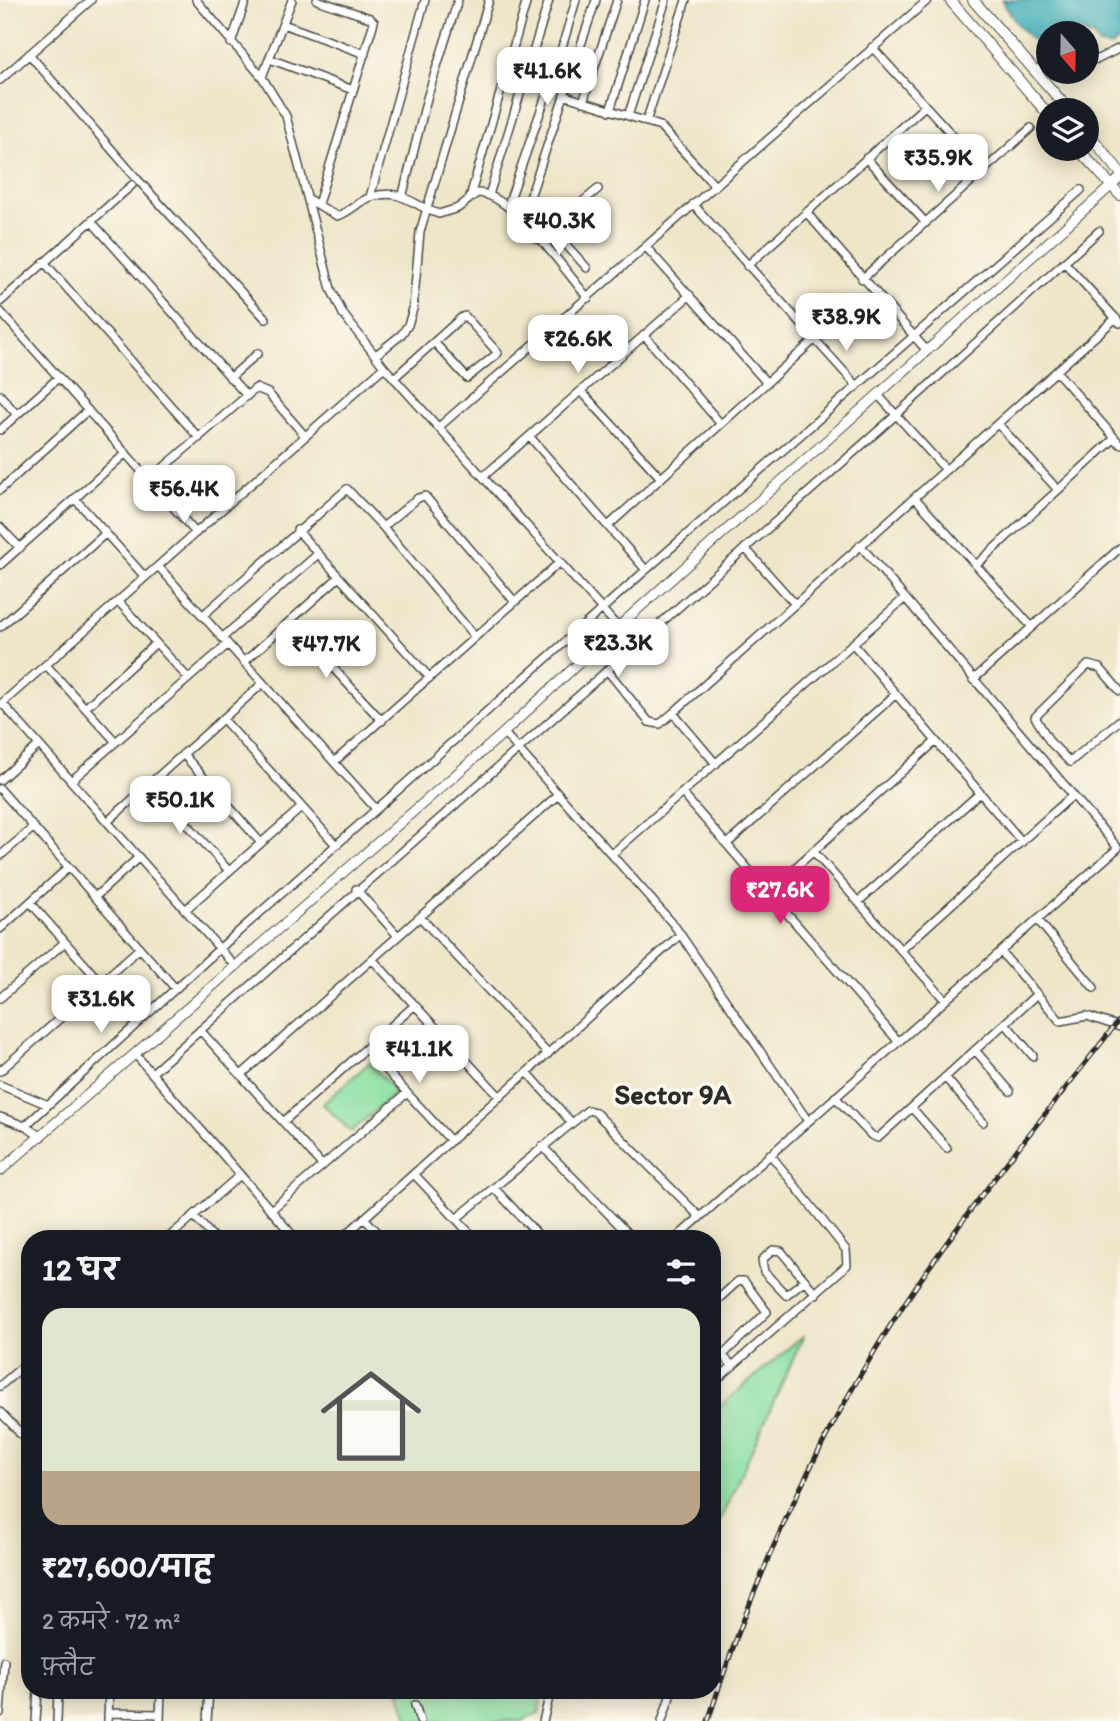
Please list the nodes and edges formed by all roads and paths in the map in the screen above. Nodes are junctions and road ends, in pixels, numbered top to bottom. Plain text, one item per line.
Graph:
1 (91, 0) edge
2 (196, 0) edge
3 (246, 0) edge
4 (292, 0) edge
5 (317, 0) edge
6 (425, 0) edge
7 (458, 0) edge
8 (489, 0) edge
9 (527, 0) edge
10 (549, 0) edge
11 (576, 0) edge
12 (596, 0) edge
13 (617, 0) edge
14 (645, 0) edge
15 (666, 0) edge
16 (686, 0) edge
17 (928, 0) edge
18 (950, 0) edge
19 (973, 0) edge
20 (283, 24) junction
21 (231, 43) junction
22 (872, 47) junction
23 (1120, 48) edge
24 (29, 54) junction
25 (365, 54) junction
26 (270, 59) junction
27 (1099, 59) edge
28 (1036, 70) edge
29 (262, 77) junction
30 (0, 80) edge
31 (1048, 84) edge
32 (353, 90) junction
33 (565, 96) junction
34 (1059, 98) edge
35 (1036, 100) edge
36 (583, 102) junction
37 (925, 106) junction
38 (610, 111) junction
39 (628, 116) junction
40 (646, 122) junction
41 (1031, 128) dead end
42 (1099, 147) edge
43 (866, 159) junction
44 (1089, 161) edge
45 (985, 172) junction
46 (1120, 172) edge
47 (1120, 178) edge
48 (132, 185) dead end
49 (715, 186) junction
50 (1111, 186) junction
51 (598, 189) dead end
52 (1081, 190) dead end
53 (403, 194) junction
54 (489, 195) junction
55 (1120, 195) edge
56 (370, 197) junction
57 (470, 197) junction
58 (308, 199) junction
59 (318, 204) junction
60 (693, 204) junction
61 (508, 205) junction
62 (426, 210) junction
63 (806, 212) junction
64 (91, 221) junction
65 (522, 221) junction
66 (926, 223) junction
67 (551, 228) junction
68 (1099, 231) dead end
69 (537, 239) junction
70 (646, 247) junction
71 (44, 262) junction
72 (1065, 263) junction
73 (747, 265) junction
74 (587, 268) dead end
75 (862, 279) junction
76 (690, 295) junction
77 (588, 298) junction
78 (0, 302) edge
79 (0, 311) edge
80 (266, 319) dead end
81 (1118, 321) edge
82 (644, 335) junction
83 (913, 335) junction
84 (814, 340) junction
85 (434, 342) junction
86 (927, 351) junction
87 (258, 353) dead end
88 (499, 353) junction
89 (376, 355) junction
90 (509, 366) junction
91 (384, 367) junction
92 (1057, 372) junction
93 (59, 377) junction
94 (230, 378) junction
95 (394, 378) junction
96 (766, 382) junction
97 (857, 386) junction
98 (581, 391) junction
99 (0, 396) edge
100 (247, 396) junction
101 (879, 396) junction
102 (88, 410) junction
103 (17, 415) junction
104 (896, 415) junction
105 (720, 423) junction
106 (998, 424) junction
107 (440, 426) junction
108 (0, 430) edge
109 (305, 436) junction
110 (530, 437) junction
111 (199, 438) junction
112 (1118, 441) edge
113 (126, 453) junction
114 (946, 470) junction
115 (484, 476) junction
116 (660, 477) junction
117 (149, 480) junction
118 (0, 490) edge
119 (1058, 490) junction
120 (915, 498) junction
121 (75, 499) junction
122 (608, 526) junction
123 (0, 527) edge
124 (383, 527) junction
125 (297, 530) junction
126 (106, 533) junction
127 (196, 533) junction
128 (860, 545) junction
129 (20, 548) junction
130 (745, 548) junction
131 (1120, 548) edge
132 (318, 554) junction
133 (559, 562) junction
134 (0, 565) edge
135 (976, 565) junction
136 (158, 566) junction
137 (646, 570) junction
138 (339, 577) junction
139 (145, 578) junction
140 (905, 598) junction
141 (118, 601) junction
142 (515, 602) junction
143 (795, 604) junction
144 (601, 609) junction
145 (202, 616) junction
146 (290, 621) junction
147 (0, 626) edge
148 (618, 627) junction
149 (1032, 627) junction
150 (475, 637) junction
151 (225, 641) junction
152 (156, 643) junction
153 (854, 645) junction
154 (244, 662) junction
155 (46, 665) junction
156 (607, 670) junction
157 (188, 678) junction
158 (430, 678) junction
159 (973, 680) junction
160 (263, 684) junction
161 (1120, 691) edge
162 (896, 694) junction
163 (1, 704) edge
164 (85, 708) junction
165 (673, 713) junction
166 (223, 719) junction
167 (382, 720) junction
168 (1120, 720) edge
169 (504, 733) junction
170 (116, 741) junction
171 (936, 741) junction
172 (1050, 742) junction
173 (39, 745) junction
174 (518, 749) junction
175 (183, 754) junction
176 (1038, 754) junction
177 (334, 762) junction
178 (716, 764) junction
179 (0, 780) edge
180 (71, 781) junction
181 (151, 783) junction
182 (0, 789) edge
183 (682, 793) junction
184 (980, 793) junction
185 (559, 794) junction
186 (1073, 795) junction
187 (302, 807) junction
188 (376, 809) junction
189 (107, 822) junction
190 (34, 827) junction
191 (1022, 842) junction
192 (261, 843) junction
193 (727, 844) junction
194 (336, 845) junction
195 (813, 851) junction
196 (612, 854) junction
197 (0, 856) edge
198 (138, 858) junction
199 (69, 867) junction
200 (229, 871) junction
201 (356, 889) junction
202 (768, 891) junction
203 (95, 897) junction
204 (30, 902) junction
205 (858, 902) junction
206 (185, 910) junction
207 (419, 917) junction
208 (1037, 919) junction
209 (0, 929) edge
210 (681, 934) junction
211 (398, 936) junction
212 (65, 942) junction
213 (141, 948) junction
214 (219, 949) junction
215 (901, 950) junction
216 (1001, 952) junction
217 (372, 959) junction
218 (235, 966) junction
219 (101, 983) junction
220 (175, 988) junction
221 (1094, 988) dead end
222 (1038, 994) junction
223 (0, 998) edge
224 (945, 1000) junction
225 (415, 1005) junction
226 (1005, 1023) junction
227 (1120, 1027) edge
228 (200, 1030) junction
229 (898, 1041) junction
230 (366, 1048) junction
231 (975, 1050) junction
232 (135, 1054) junction
233 (548, 1054) junction
234 (1033, 1056) dead end
235 (0, 1071) edge
236 (527, 1072) junction
237 (152, 1073) junction
238 (241, 1075) junction
239 (945, 1077) junction
240 (0, 1085) edge
241 (1010, 1091) dead end
242 (407, 1093) junction
243 (500, 1097) junction
244 (835, 1097) junction
245 (46, 1104) junction
246 (912, 1108) junction
247 (0, 1117) edge
248 (808, 1121) junction
249 (283, 1122) junction
250 (571, 1122) junction
251 (982, 1122) dead end
252 (25, 1126) junction
253 (41, 1137) junction
254 (451, 1141) junction
255 (542, 1146) junction
256 (947, 1148) dead end
257 (770, 1154) junction
258 (322, 1165) junction
259 (0, 1171) edge
260 (414, 1174) junction
261 (240, 1175) junction
262 (494, 1188) junction
263 (271, 1210) junction
264 (194, 1216) junction
265 (700, 1217) junction
266 (364, 1218) junction
267 (456, 1219) junction
268 (178, 1230) edge
269 (207, 1230) edge
270 (288, 1230) edge
271 (351, 1230) edge
272 (375, 1230) edge
273 (466, 1230) edge
274 (534, 1230) edge
275 (624, 1230) edge
276 (685, 1230) edge
277 (805, 1280) junction
278 (816, 1294) junction
279 (721, 1297) edge
280 (723, 1355) joint
281 (733, 1366) junction
282 (21, 1368) edge
283 (721, 1376) edge
284 (0, 1385) edge
285 (0, 1412) edge
286 (19, 1433) edge
287 (4, 1661) dead end
288 (37, 1699) edge
289 (58, 1699) edge
290 (109, 1699) edge
291 (161, 1699) edge
292 (209, 1699) edge
293 (549, 1699) edge
294 (669, 1699) edge
295 (415, 1705) dead end
296 (0, 1713) edge
297 (108, 1717) edge
298 (160, 1718) edge
299 (36, 1721) edge
300 (57, 1721) edge
301 (208, 1721) edge
302 (420, 1721) edge
303 (543, 1721) edge
304 (662, 1721) edge

1 - 24 street
2 - 21 street
3 - 21 street
4 - 20 street
5 - 25 street
6 - 56 street
7 - 53 street
8 - 62 street
9 - 57 street
10 - 54 street
11 - 61 street
12 - 33 street
13 - 36 street
14 - 38 street
15 - 39 street
16 - 40 street
17 - 22 street
18 - 35 main road
19 - 28 main road
20 - 25 street
20 - 26 street
21 - 29 street
22 - 37 street
22 - 49 street
23 - 27 street
24 - 30 street
24 - 80 street
25 - 32 street
26 - 29 street
26 - 32 street
29 - 58 street
31 - 34 main road
32 - 59 street
33 - 36 street
33 - 65 street
36 - 38 street
37 - 43 street
37 - 45 street
38 - 39 street
39 - 40 street
40 - 49 street
41 - 45 street
42 - 46 main road
43 - 63 street
43 - 66 street
44 - 50 main road
45 - 66 street
47 - 50 street
48 - 64 street
49 - 60 street
50 - 55 main road
50 - 86 street
51 - 67 street
52 - 83 street
53 - 56 street
53 - 62 street
54 - 57 street
54 - 61 street
56 - 59 street
57 - 62 street
58 - 59 street
58 - 89 street
60 - 70 street
60 - 73 street
61 - 65 street
62 - 89 street
63 - 73 street
63 - 75 street
64 - 71 street
64 - 94 street
65 - 69 street
66 - 75 street
67 - 69 street
67 - 74 street
68 - 72 street
69 - 77 street
70 - 76 street
70 - 77 street
71 - 78 street
71 - 111 street
72 - 81 street
72 - 104 street
73 - 84 street
75 - 83 street
76 - 82 street
76 - 96 street
77 - 90 street
79 - 93 street
81 - 92 street
82 - 98 street
82 - 105 street
83 - 86 street
83 - 97 street
84 - 96 street
84 - 97 street
85 - 88 street
85 - 88 street
85 - 95 street
86 - 101 street
87 - 94 street
88 - 90 street
89 - 91 street
90 - 107 street
91 - 95 street
91 - 109 street
92 - 106 street
92 - 112 street
93 - 102 street
93 - 103 street
94 - 100 street
95 - 107 street
96 - 105 street
97 - 137 street
98 - 110 street
98 - 116 street
99 - 103 street
100 - 109 street
100 - 111 street
101 - 104 street
101 - 148 street
102 - 113 street
102 - 118 street
103 - 108 street
104 - 114 street
104 - 130 street
105 - 116 street
106 - 114 street
106 - 119 street
107 - 115 street
109 - 127 street
110 - 115 street
110 - 122 street
111 - 117 street
112 - 119 street
113 - 117 street
113 - 121 street
114 - 120 street
115 - 133 street
116 - 122 street
117 - 127 street
119 - 135 street
120 - 128 street
120 - 135 street
121 - 126 street
121 - 129 street
122 - 137 street
123 - 129 street
124 - 125 street
124 - 142 street
124 - 150 street
125 - 132 street
125 - 145 street
126 - 139 street
126 - 147 street
127 - 136 street
128 - 140 street
128 - 143 street
129 - 134 street
130 - 143 street
130 - 156 street
131 - 149 street
132 - 138 street
132 - 151 street
133 - 142 street
133 - 144 street
135 - 149 street
136 - 139 street
136 - 145 street
137 - 144 street
138 - 146 street
138 - 158 street
139 - 141 street
140 - 153 street
140 - 159 street
141 - 152 street
141 - 155 street
142 - 150 street
143 - 165 street
144 - 148 street
144 - 188 street
145 - 151 street
146 - 154 street
146 - 167 street
148 - 169 street
149 - 159 street
150 - 158 street
151 - 154 street
151 - 157 street
152 - 157 street
152 - 164 street
153 - 162 street
153 - 178 street
154 - 160 street
155 - 163 street
155 - 164 street
156 - 165 street
156 - 174 street
157 - 170 street
158 - 167 street
159 - 176 street
160 - 166 street
160 - 177 street
161 - 172 street
162 - 171 street
162 - 193 street
163 - 173 street
164 - 170 street
165 - 178 street
166 - 175 street
166 - 187 street
167 - 177 street
168 - 172 street
169 - 174 street
169 - 218 street
170 - 180 street
171 - 184 street
171 - 195 street
172 - 176 street
173 - 179 street
173 - 180 street
174 - 185 street
174 - 201 street
175 - 181 street
175 - 192 street
176 - 186 street
177 - 188 street
178 - 183 street
180 - 189 street
181 - 189 street
181 - 200 street
182 - 190 street
183 - 193 street
183 - 196 street
184 - 191 street
184 - 205 street
185 - 196 street
185 - 207 street
186 - 191 street
186 - 208 street
187 - 192 street
187 - 194 street
188 - 194 street
189 - 198 street
190 - 197 street
190 - 199 street
191 - 215 street
192 - 200 street
193 - 202 street
194 - 214 street
195 - 202 street
195 - 205 street
196 - 210 street
198 - 203 street
198 - 206 street
199 - 203 street
199 - 204 street
200 - 206 street
201 - 211 street
201 - 228 street
202 - 229 street
203 - 213 street
204 - 209 street
204 - 212 street
205 - 215 street
206 - 214 street
207 - 211 street
207 - 233 street
208 - 216 street
208 - 221 street
210 - 233 street
210 - 248 street
211 - 217 street
212 - 219 street
212 - 223 street
213 - 219 street
213 - 220 street
214 - 218 street
214 - 220 street
215 - 224 street
216 - 222 street
216 - 224 street
217 - 225 street
217 - 238 street
218 - 232 street
219 - 235 street
220 - 245 street
222 - 226 street
222 - 227 street
224 - 229 street
225 - 230 street
225 - 243 street
226 - 231 street
226 - 234 street
228 - 237 street
228 - 238 street
229 - 244 street
230 - 242 street
230 - 249 street
231 - 239 street
231 - 241 street
232 - 237 street
232 - 253 street
233 - 236 street
236 - 243 street
236 - 250 street
237 - 261 street
238 - 249 street
239 - 246 street
239 - 251 street
240 - 245 street
242 - 254 street
242 - 258 street
243 - 254 street
244 - 246 street
244 - 248 street
245 - 252 street
246 - 256 street
247 - 252 street
248 - 257 street
249 - 258 street
250 - 255 street
250 - 265 street
252 - 253 street
253 - 259 street
254 - 260 street
255 - 262 street
255 - 275 street
257 - 265 street
257 - 278 street
258 - 263 street
260 - 266 street
260 - 267 street
261 - 263 street
261 - 264 street
262 - 267 street
262 - 274 street
263 - 270 street
264 - 268 street
264 - 269 street
265 - 276 street
266 - 271 street
266 - 272 street
267 - 273 street
277 - 277 street
277 - 278 street
278 - 281 street
279 - 280 street
280 - 281 street
281 - 283 street
282 - 284 street
285 - 286 street
287 - 296 street
288 - 299 street
289 - 300 street
290 - 297 street
291 - 298 street
292 - 301 street
293 - 303 street
294 - 304 street
295 - 302 street
297 - 298 street

